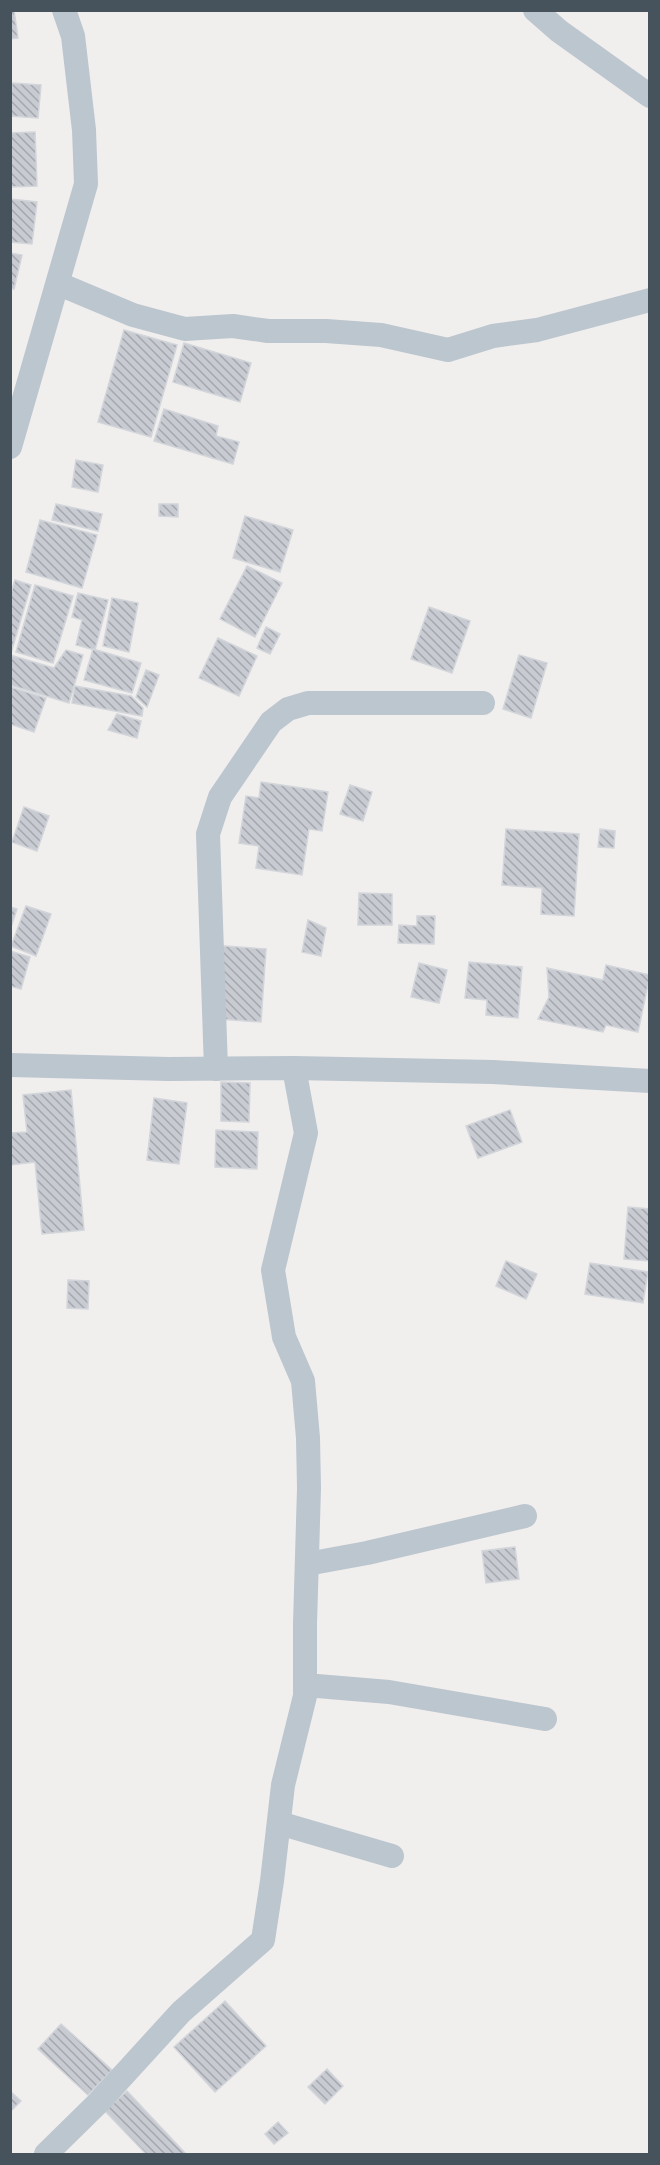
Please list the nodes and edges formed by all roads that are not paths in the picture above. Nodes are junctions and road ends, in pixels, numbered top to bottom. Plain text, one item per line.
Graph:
1 (64, 10) edge
2 (535, 10) edge
3 (650, 96) edge
4 (59, 284) junction
5 (650, 300) edge
6 (10, 447) edge
7 (483, 703) dead end
8 (10, 1065) edge
9 (294, 1068) junction
10 (216, 1069) junction
11 (650, 1081) edge
12 (525, 1516) dead end
13 (307, 1564) junction
14 (305, 1685) junction
15 (545, 1719) dead end
16 (279, 1824) junction
17 (392, 1856) dead end
18 (46, 2154) edge

1 - 4 street
2 - 3 street
4 - 5 street
4 - 6 street
7 - 10 street
8 - 10 street
9 - 10 street
9 - 11 street
9 - 13 street
12 - 13 street
13 - 14 street
14 - 15 street
14 - 16 street
16 - 17 street
16 - 18 street

